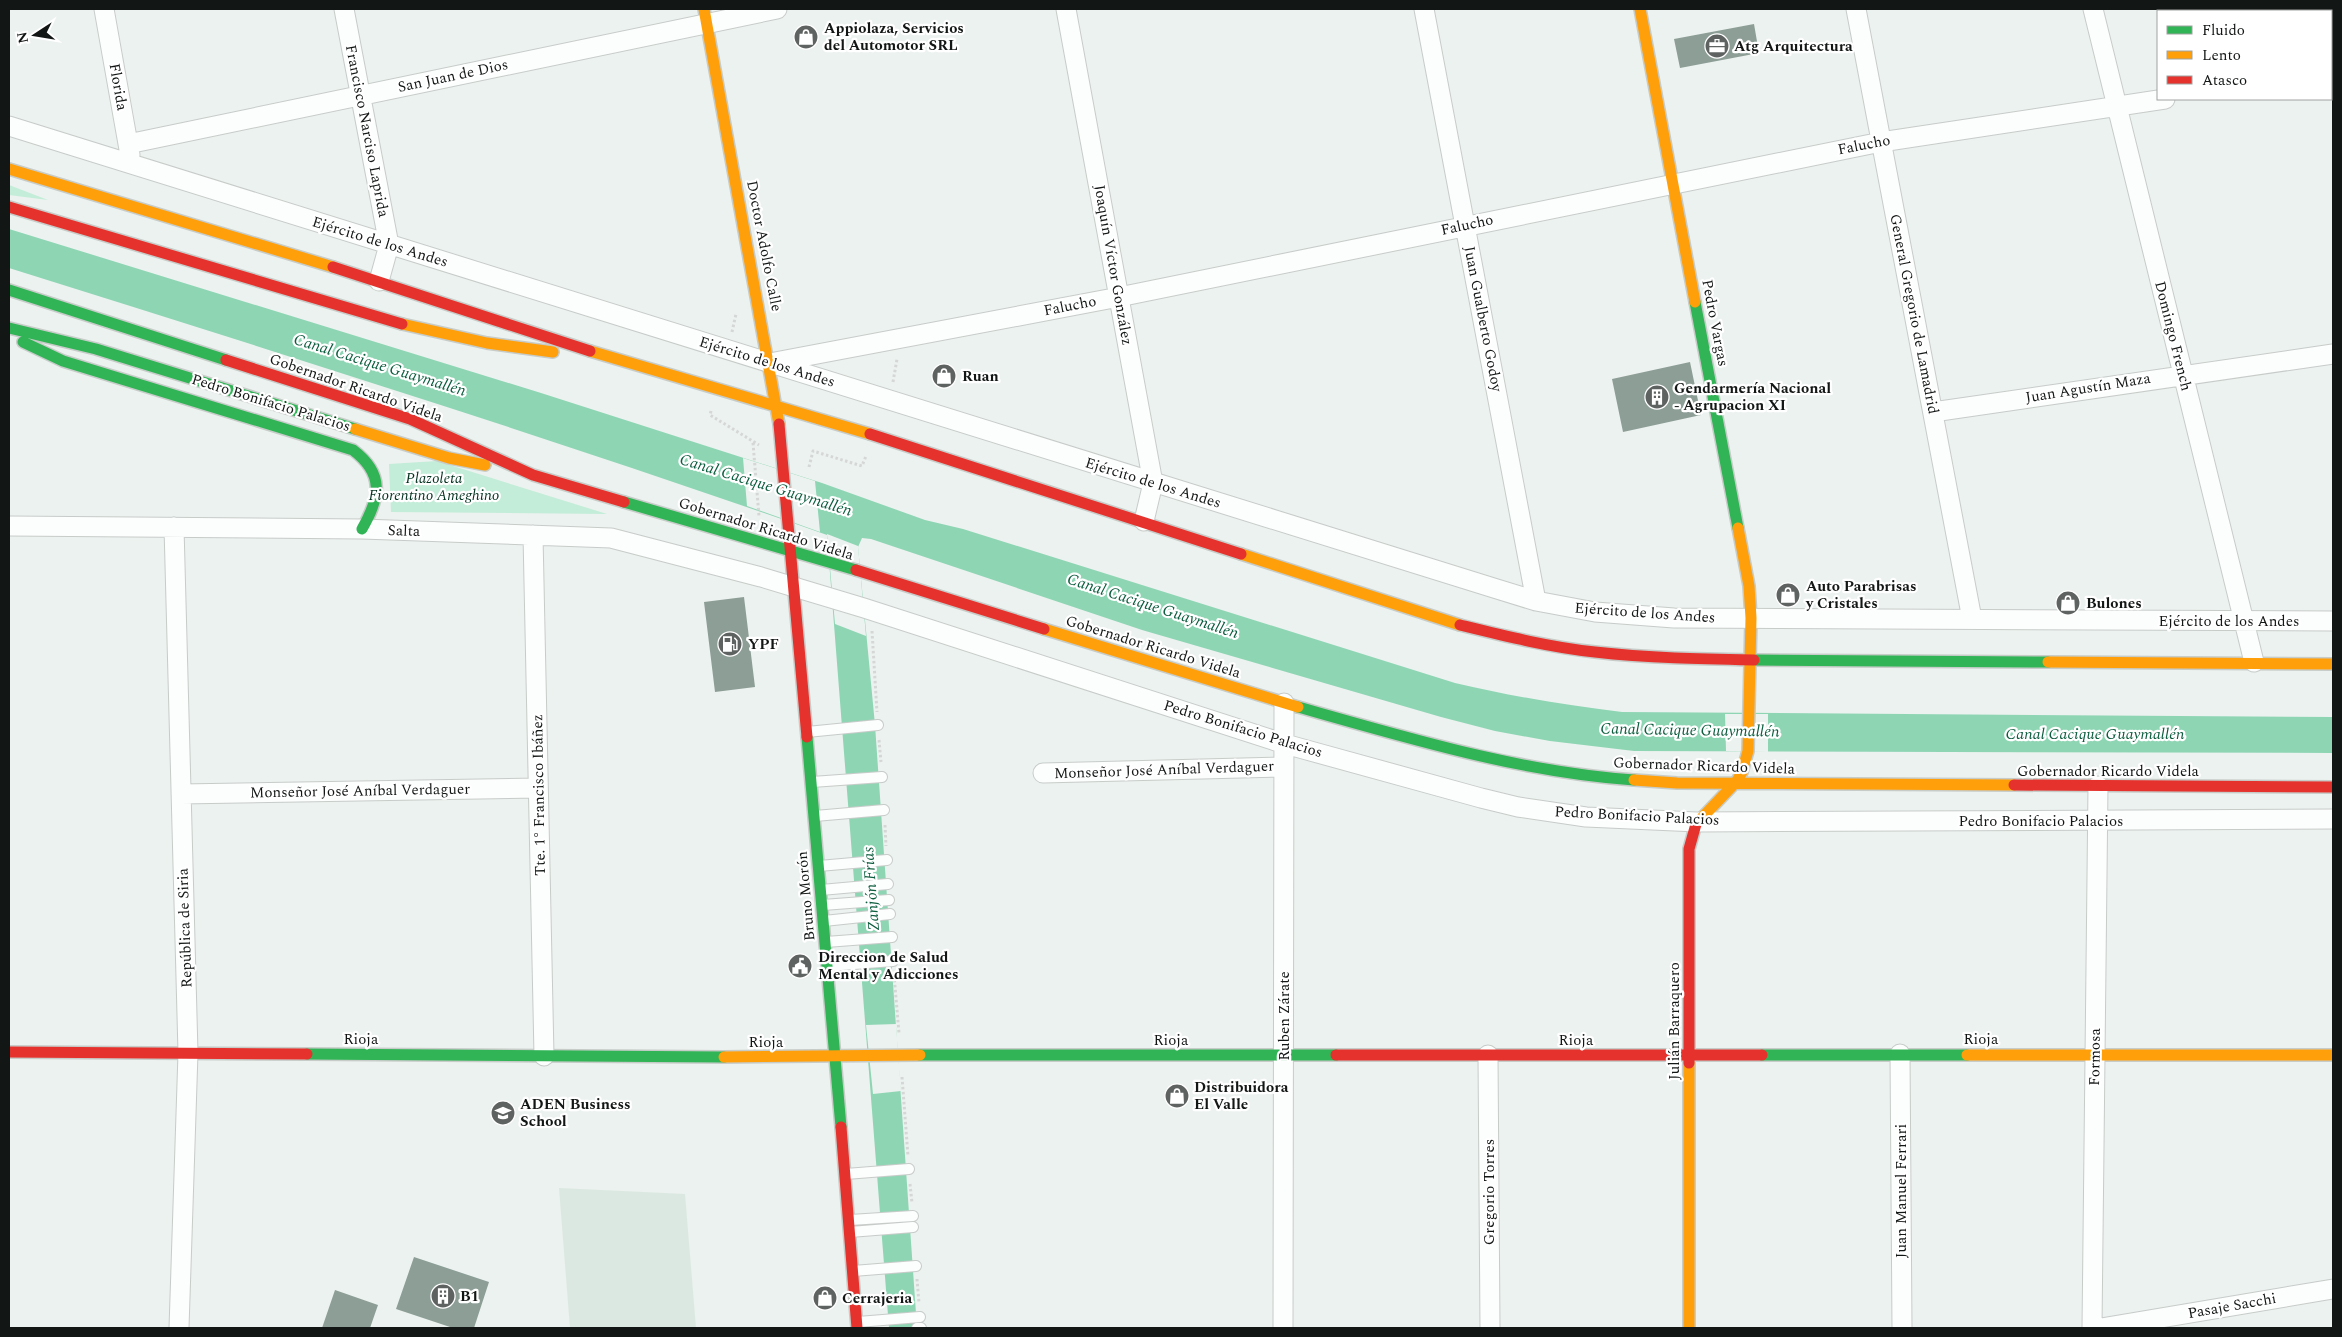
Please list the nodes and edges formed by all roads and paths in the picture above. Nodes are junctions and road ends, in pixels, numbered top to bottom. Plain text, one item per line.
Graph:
1 (104, 9) edge
2 (344, 9) edge
3 (777, 9) edge
4 (1066, 9) edge
5 (1424, 9) edge
6 (1640, 9) edge
7 (1856, 9) edge
8 (2093, 9) edge
9 (706, 16) edge
10 (360, 96) junction
11 (2157, 100) edge
12 (2116, 105) junction
13 (9, 126) edge
14 (1881, 142) junction
15 (128, 144) junction
16 (132, 165) junction
17 (9, 169) edge
18 (1673, 183) junction
19 (9, 207) edge
20 (1466, 225) junction
21 (389, 245) junction
22 (379, 281) junction
23 (9, 290) edge
24 (1119, 297) junction
25 (9, 328) edge
26 (9, 334) edge
27 (894, 341) junction
28 (2333, 354) edge
29 (614, 359) junction
30 (771, 362) junction
31 (2182, 374) junction
32 (717, 391) junction
33 (888, 401) junction
34 (778, 407) junction
35 (1933, 412) junction
36 (875, 435) junction
37 (808, 464) dead end
38 (534, 475) junction
39 (1153, 483) junction
40 (785, 491) joint
41 (759, 516) dead end
42 (1144, 521) junction
43 (9, 526) edge
44 (174, 527) junction
45 (362, 529) junction
46 (533, 535) junction
47 (790, 550) junction
48 (793, 587) junction
49 (1536, 600) junction
50 (1751, 618) junction
51 (1972, 619) junction
52 (2243, 621) junction
53 (2333, 621) edge
54 (1750, 660) junction
55 (2254, 662) junction
56 (2333, 664) edge
57 (1284, 703) junction
58 (876, 725) dead end
59 (806, 732) junction
60 (1749, 733) joint
61 (1284, 744) junction
62 (1284, 767) junction
63 (1043, 773) dead end
64 (880, 777) dead end
65 (811, 782) junction
66 (1735, 784) junction
67 (2098, 786) junction
68 (2333, 787) edge
69 (538, 788) junction
70 (181, 794) junction
71 (882, 810) dead end
72 (814, 816) junction
73 (2333, 819) edge
74 (1697, 822) junction
75 (2098, 822) junction
76 (885, 861) dead end
77 (818, 866) junction
78 (887, 884) dead end
79 (820, 890) junction
80 (888, 900) dead end
81 (822, 905) junction
82 (888, 915) dead end
83 (823, 921) junction
84 (890, 937) dead end
85 (825, 942) junction
86 (892, 961) dead end
87 (827, 966) junction
88 (9, 1052) edge
89 (188, 1053) junction
90 (2095, 1053) junction
91 (1900, 1054) junction
92 (1283, 1055) junction
93 (1488, 1055) junction
94 (1689, 1055) junction
95 (2333, 1055) edge
96 (544, 1056) junction
97 (836, 1057) junction
98 (908, 1169) dead end
99 (845, 1174) junction
100 (911, 1216) dead end
101 (848, 1220) junction
102 (912, 1227) dead end
103 (849, 1232) junction
104 (915, 1266) dead end
105 (852, 1271) junction
106 (2333, 1289) edge
107 (918, 1324) edge
108 (857, 1325) edge
109 (179, 1328) edge
110 (1282, 1328) edge
111 (1490, 1328) edge
112 (1689, 1328) edge
113 (1902, 1328) edge
114 (2092, 1328) edge
115 (2101, 1328) edge

1 - 15 street, Florida
2 - 10 street, Francisco Narciso Laprida
3 - 9 street, San Juan de Dios
4 - 24 street, Joaquín Víctor González
5 - 20 street, Juan Gualberto Godoy
6 - 18 main road, Pedro Vargas
7 - 14 street, General Gregorio de Lamadrid
8 - 12 street, Domingo French
9 - 10 street, San Juan de Dios
9 - 30 main road, Doctor Adolfo Calle
10 - 15 street, San Juan de Dios
10 - 21 street, Francisco Narciso Laprida
11 - 12 street, Falucho
12 - 14 street, Falucho
12 - 31 street, Domingo French
13 - 16 street, Ejército de los Andes
14 - 18 street, Falucho
14 - 35 street, General Gregorio de Lamadrid
15 - 16 street, Florida
16 - 21 street, Ejército de los Andes
17 - 22 main road
18 - 20 street, Falucho
18 - 50 main road, Pedro Vargas
19 - 29 main road
20 - 24 street, Falucho
20 - 49 street, Juan Gualberto Godoy
21 - 22 street, Francisco Narciso Laprida
21 - 30 street, Ejército de los Andes
22 - 29 main road
23 - 38 main road, Gobernador Ricardo Videla
24 - 27 street, Falucho
24 - 39 street, Joaquín Víctor González
25 - 38 main road, Pedro Bonifacio Palacios
26 - 45 main road
27 - 30 street, Falucho
27 - 33 path
28 - 31 street, Juan Agustín Maza
29 - 32 main road
30 - 33 street, Ejército de los Andes
30 - 34 main road, Doctor Adolfo Calle
31 - 35 street, Juan Agustín Maza
31 - 52 street, Domingo French
32 - 34 main road
32 - 41 path
33 - 39 street, Ejército de los Andes
34 - 36 main road
34 - 40 main road, Doctor Adolfo Calle
35 - 51 street, General Gregorio de Lamadrid
36 - 37 path
36 - 42 main road
38 - 47 main road, Gobernador Ricardo Videla
39 - 42 street, Joaquín Víctor González
39 - 49 street, Ejército de los Andes
40 - 47 main road, Bruno Morón
42 - 54 main road
43 - 44 street, Salta
44 - 45 street, Salta
44 - 70 street, República de Siria
45 - 46 street, Salta
46 - 48 street, Salta
46 - 69 street, Tte. 1° Francisco Ibáñez
47 - 48 main road, Bruno Morón
47 - 57 main road, Gobernador Ricardo Videla
48 - 59 main road, Bruno Morón
48 - 61 street, Pedro Bonifacio Palacios
49 - 50 street, Ejército de los Andes
50 - 51 street, Ejército de los Andes
50 - 54 main road, Pedro Vargas
51 - 52 street, Ejército de los Andes
52 - 53 street, Ejército de los Andes
52 - 55 street, Domingo French
54 - 55 main road
54 - 60 main road, Pedro Vargas
55 - 56 main road
57 - 61 street, Ruben Zárate
57 - 66 main road, Gobernador Ricardo Videla
58 - 59 lane
59 - 65 main road, Bruno Morón
60 - 66 main road, Julián Barraquero
61 - 62 street, Ruben Zárate
61 - 74 street, Pedro Bonifacio Palacios
62 - 63 street, Monseñor José Aníbal Verdaguer
62 - 92 street, Ruben Zárate
64 - 65 lane
65 - 72 main road, Bruno Morón
66 - 67 main road, Gobernador Ricardo Videla
66 - 74 main road, Julián Barraquero
67 - 68 main road, Gobernador Ricardo Videla
67 - 75 street, Formosa
69 - 70 street, Monseñor José Aníbal Verdaguer
69 - 96 street, Tte. 1° Francisco Ibáñez
70 - 89 street, República de Siria
71 - 72 lane
72 - 77 main road, Bruno Morón
73 - 75 street, Pedro Bonifacio Palacios
74 - 75 street, Pedro Bonifacio Palacios
74 - 94 main road, Julián Barraquero
75 - 90 street, Formosa
76 - 77 lane
77 - 79 main road, Bruno Morón
78 - 79 lane
79 - 81 main road, Bruno Morón
80 - 81 lane
81 - 83 main road, Bruno Morón
82 - 83 lane
83 - 85 main road, Bruno Morón
84 - 85 lane
85 - 87 main road, Bruno Morón
86 - 87 lane
87 - 97 main road, Bruno Morón
88 - 89 main road, Rioja
89 - 96 main road, Rioja
89 - 109 street, República de Siria
90 - 91 main road, Rioja
90 - 95 main road, Rioja
90 - 114 street, Formosa
91 - 94 main road, Rioja
91 - 113 street, Juan Manuel Ferrari
92 - 93 main road, Rioja
92 - 97 main road, Rioja
92 - 110 street, Ruben Zárate
93 - 94 main road, Rioja
93 - 111 street, Gregorio Torres
94 - 112 main road, Julián Barraquero
96 - 97 main road, Rioja
97 - 99 main road, Bruno Morón
98 - 99 lane
99 - 101 main road, Bruno Morón
100 - 101 lane
101 - 103 main road, Bruno Morón
102 - 103 lane
103 - 105 main road, Bruno Morón
104 - 105 lane
105 - 108 main road, Bruno Morón
106 - 115 street, Pasaje Sacchi
107 - 108 lane

